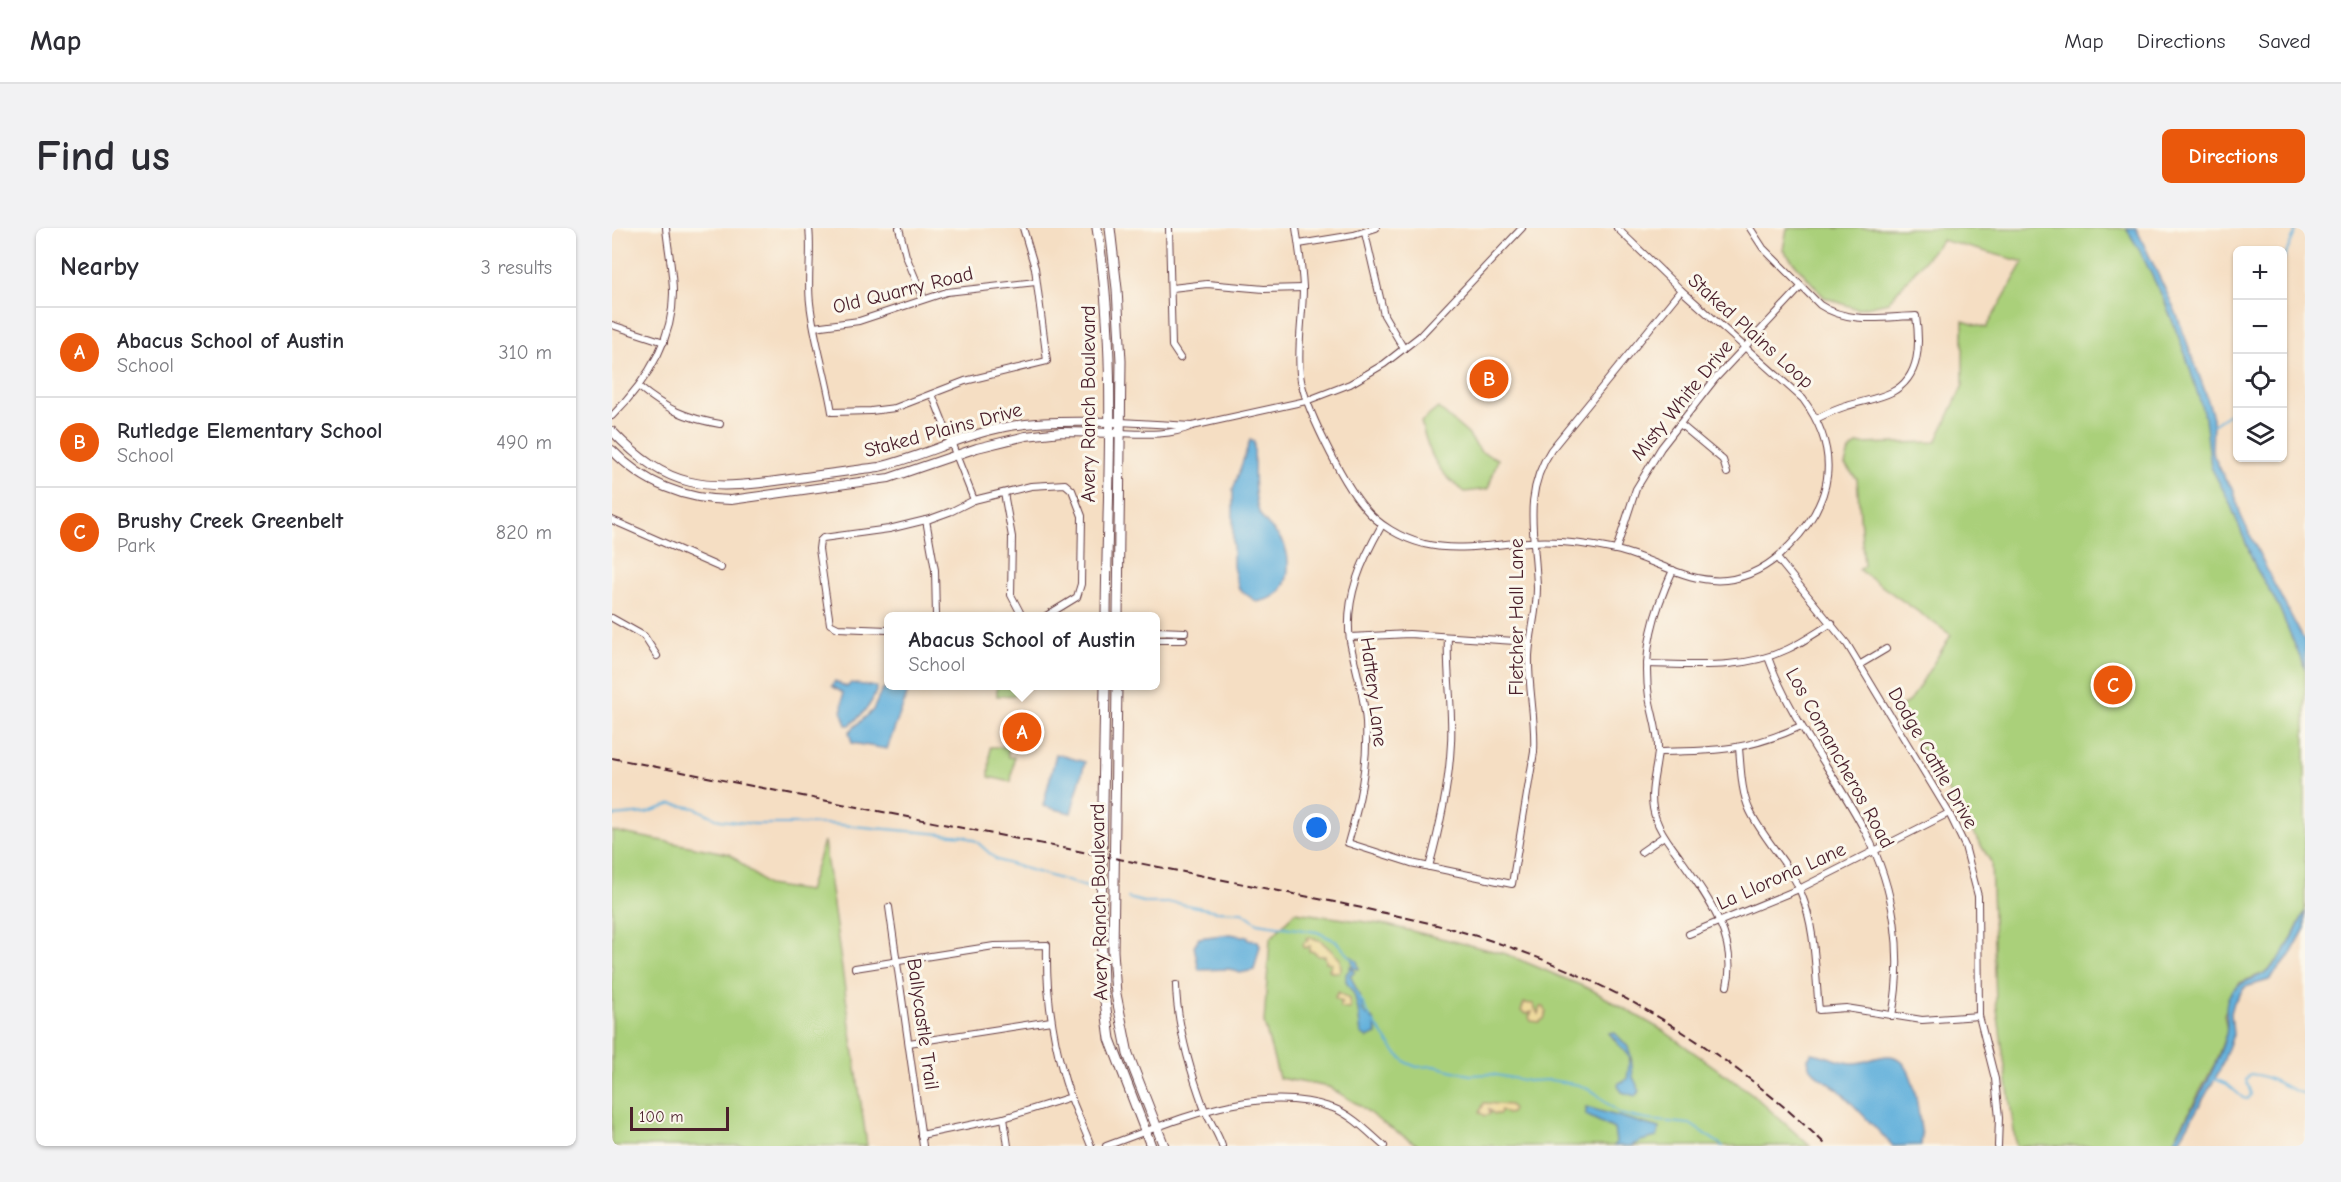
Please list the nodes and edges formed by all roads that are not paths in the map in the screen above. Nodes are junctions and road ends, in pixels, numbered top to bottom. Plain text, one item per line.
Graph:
1 (666, 228) edge
2 (809, 228) edge
3 (899, 228) edge
4 (1023, 228) edge
5 (1097, 228) edge
6 (1110, 228) edge
7 (1169, 228) edge
8 (1296, 228) edge
9 (1376, 228) edge
10 (1522, 228) edge
11 (1617, 228) edge
12 (1750, 228) edge
13 (1365, 232) junction
14 (1299, 244) junction
15 (1036, 282) junction
16 (1801, 287) junction
17 (1172, 288) junction
18 (1303, 288) junction
19 (1681, 290) junction
20 (924, 299) junction
21 (612, 325) edge
22 (814, 327) junction
23 (664, 342) junction
24 (1745, 347) junction
25 (1404, 350) junction
26 (1180, 358) dead end
27 (639, 387) junction
28 (932, 394) junction
29 (1306, 401) junction
30 (612, 416) edge
31 (1816, 419) junction
32 (1109, 422) junction
33 (1120, 422) junction
34 (720, 424) dead end
35 (1680, 424) junction
36 (1192, 426) junction
37 (612, 431) edge
38 (1108, 432) junction
39 (1120, 433) junction
40 (952, 444) junction
41 (612, 450) edge
42 (956, 455) junction
43 (1728, 473) dead end
44 (1004, 493) junction
45 (975, 500) junction
46 (612, 520) edge
47 (926, 520) junction
48 (1382, 525) junction
49 (1533, 542) junction
50 (1616, 550) junction
51 (1777, 558) junction
52 (721, 568) dead end
53 (1673, 570) junction
54 (936, 612) edge
55 (1021, 612) edge
56 (1053, 612) edge
57 (1106, 612) edge
58 (1118, 612) edge
59 (612, 618) edge
60 (1832, 623) junction
61 (884, 630) edge
62 (1160, 631) edge
63 (1185, 632) dead end
64 (1350, 637) junction
65 (1448, 637) junction
66 (1160, 640) edge
67 (1184, 640) dead end
68 (1530, 642) junction
69 (1886, 650) dead end
70 (657, 656) dead end
71 (1768, 657) junction
72 (1647, 664) junction
73 (1859, 665) junction
74 (1105, 690) edge
75 (1117, 690) edge
76 (1801, 726) junction
77 (1739, 748) junction
78 (1658, 752) junction
79 (1949, 813) junction
80 (1664, 836) junction
81 (1875, 851) junction
82 (1641, 852) dead end
83 (1429, 867) junction
84 (1512, 884) joint
85 (1799, 889) junction
86 (889, 907) dead end
87 (1720, 922) junction
88 (1689, 934) dead end
89 (898, 961) junction
90 (855, 968) dead end
91 (1176, 985) dead end
92 (1727, 986) dead end
93 (1892, 1016) junction
94 (1979, 1016) junction
95 (1051, 1021) junction
96 (909, 1043) junction
97 (1071, 1097) junction
98 (1205, 1110) junction
99 (1004, 1118) junction
100 (1156, 1127) junction
101 (1145, 1132) junction
102 (921, 1135) junction
103 (923, 1146) edge
104 (1008, 1146) edge
105 (1091, 1146) edge
106 (1106, 1146) edge
107 (1151, 1146) edge
108 (1164, 1146) edge
109 (1222, 1146) edge
110 (1384, 1146) edge
111 (1998, 1146) edge

1 - 23 street
2 - 22 street
3 - 20 street
4 - 15 street
5 - 32 main road, Avery Ranch Boulevard
6 - 33 main road, Avery Ranch Boulevard
7 - 17 street
8 - 14 street, Staked Plains Loop
9 - 13 street
10 - 25 street, Staked Plains Drive
11 - 19 street, Staked Plains Loop
12 - 16 street
13 - 14 street
13 - 25 street
14 - 18 street, Staked Plains Loop
15 - 20 street, Old Quarry Road
15 - 28 street
16 - 24 street, Misty White Drive
16 - 31 street
17 - 18 street
17 - 26 street
18 - 29 street, Staked Plains Loop
19 - 24 street, Staked Plains Loop
19 - 49 street, Fletcher Hall Lane
20 - 22 street, Old Quarry Road
21 - 23 street
22 - 28 street
23 - 27 street
24 - 31 street, Staked Plains Loop
24 - 35 street, Misty White Drive
25 - 29 street, Staked Plains Drive
27 - 30 street
27 - 34 street
28 - 40 street
29 - 36 street, Staked Plains Drive
29 - 48 street, Staked Plains Loop
31 - 51 street, Staked Plains Loop
32 - 33 street, Staked Plains Drive
32 - 38 main road, Avery Ranch Boulevard
32 - 40 street, Staked Plains Drive
33 - 36 street, Staked Plains Drive
33 - 39 main road, Avery Ranch Boulevard
35 - 43 street
35 - 50 street, Misty White Drive
36 - 39 street, Staked Plains Drive
37 - 40 street, Staked Plains Drive
38 - 39 street, Staked Plains Drive
38 - 42 street, Staked Plains Drive
38 - 57 main road, Avery Ranch Boulevard
39 - 58 main road, Avery Ranch Boulevard
40 - 42 street
41 - 42 street, Staked Plains Drive
42 - 45 street
44 - 45 street
44 - 55 street
44 - 56 street
45 - 47 street
46 - 52 street
47 - 54 street
47 - 61 street
48 - 49 street, Staked Plains Loop
48 - 64 street, Hattery Lane
49 - 50 street, Staked Plains Loop
49 - 68 street, Fletcher Hall Lane
50 - 53 street, Staked Plains Loop
51 - 53 street, Staked Plains Loop
51 - 60 street, Dodge Cattle Drive
53 - 72 street
59 - 70 street
60 - 71 street
60 - 73 street, Dodge Cattle Drive
62 - 63 street
64 - 65 street
64 - 83 street, Hattery Lane
65 - 68 street
65 - 83 street
66 - 67 street
68 - 84 street, Fletcher Hall Lane
69 - 73 street
71 - 72 street
71 - 76 street, Los Comancheros Road
72 - 78 street
73 - 79 street, Dodge Cattle Drive
74 - 101 main road, Avery Ranch Boulevard
75 - 100 main road, Avery Ranch Boulevard
76 - 77 street
76 - 81 street, Los Comancheros Road
77 - 78 street
77 - 85 street
78 - 80 street
79 - 81 street, La Llorona Lane
79 - 94 street, Dodge Cattle Drive
80 - 82 street
80 - 87 street
81 - 85 street, La Llorona Lane
81 - 93 street, Los Comancheros Road
83 - 84 street, Hattery Lane
85 - 87 street, La Llorona Lane
85 - 93 street
86 - 89 street, Ballycastle Trail
87 - 88 street, La Llorona Lane
87 - 92 street
89 - 90 street
89 - 95 street
89 - 96 street, Ballycastle Trail
91 - 98 street
93 - 94 street
94 - 111 street, Dodge Cattle Drive
95 - 96 street
95 - 97 street
96 - 102 street, Ballycastle Trail
97 - 99 street
97 - 105 street
98 - 100 street
98 - 109 street
98 - 110 street
99 - 102 street
99 - 104 street
100 - 101 street
100 - 108 main road, Avery Ranch Boulevard
101 - 106 street
101 - 107 main road, Avery Ranch Boulevard
102 - 103 street, Ballycastle Trail

